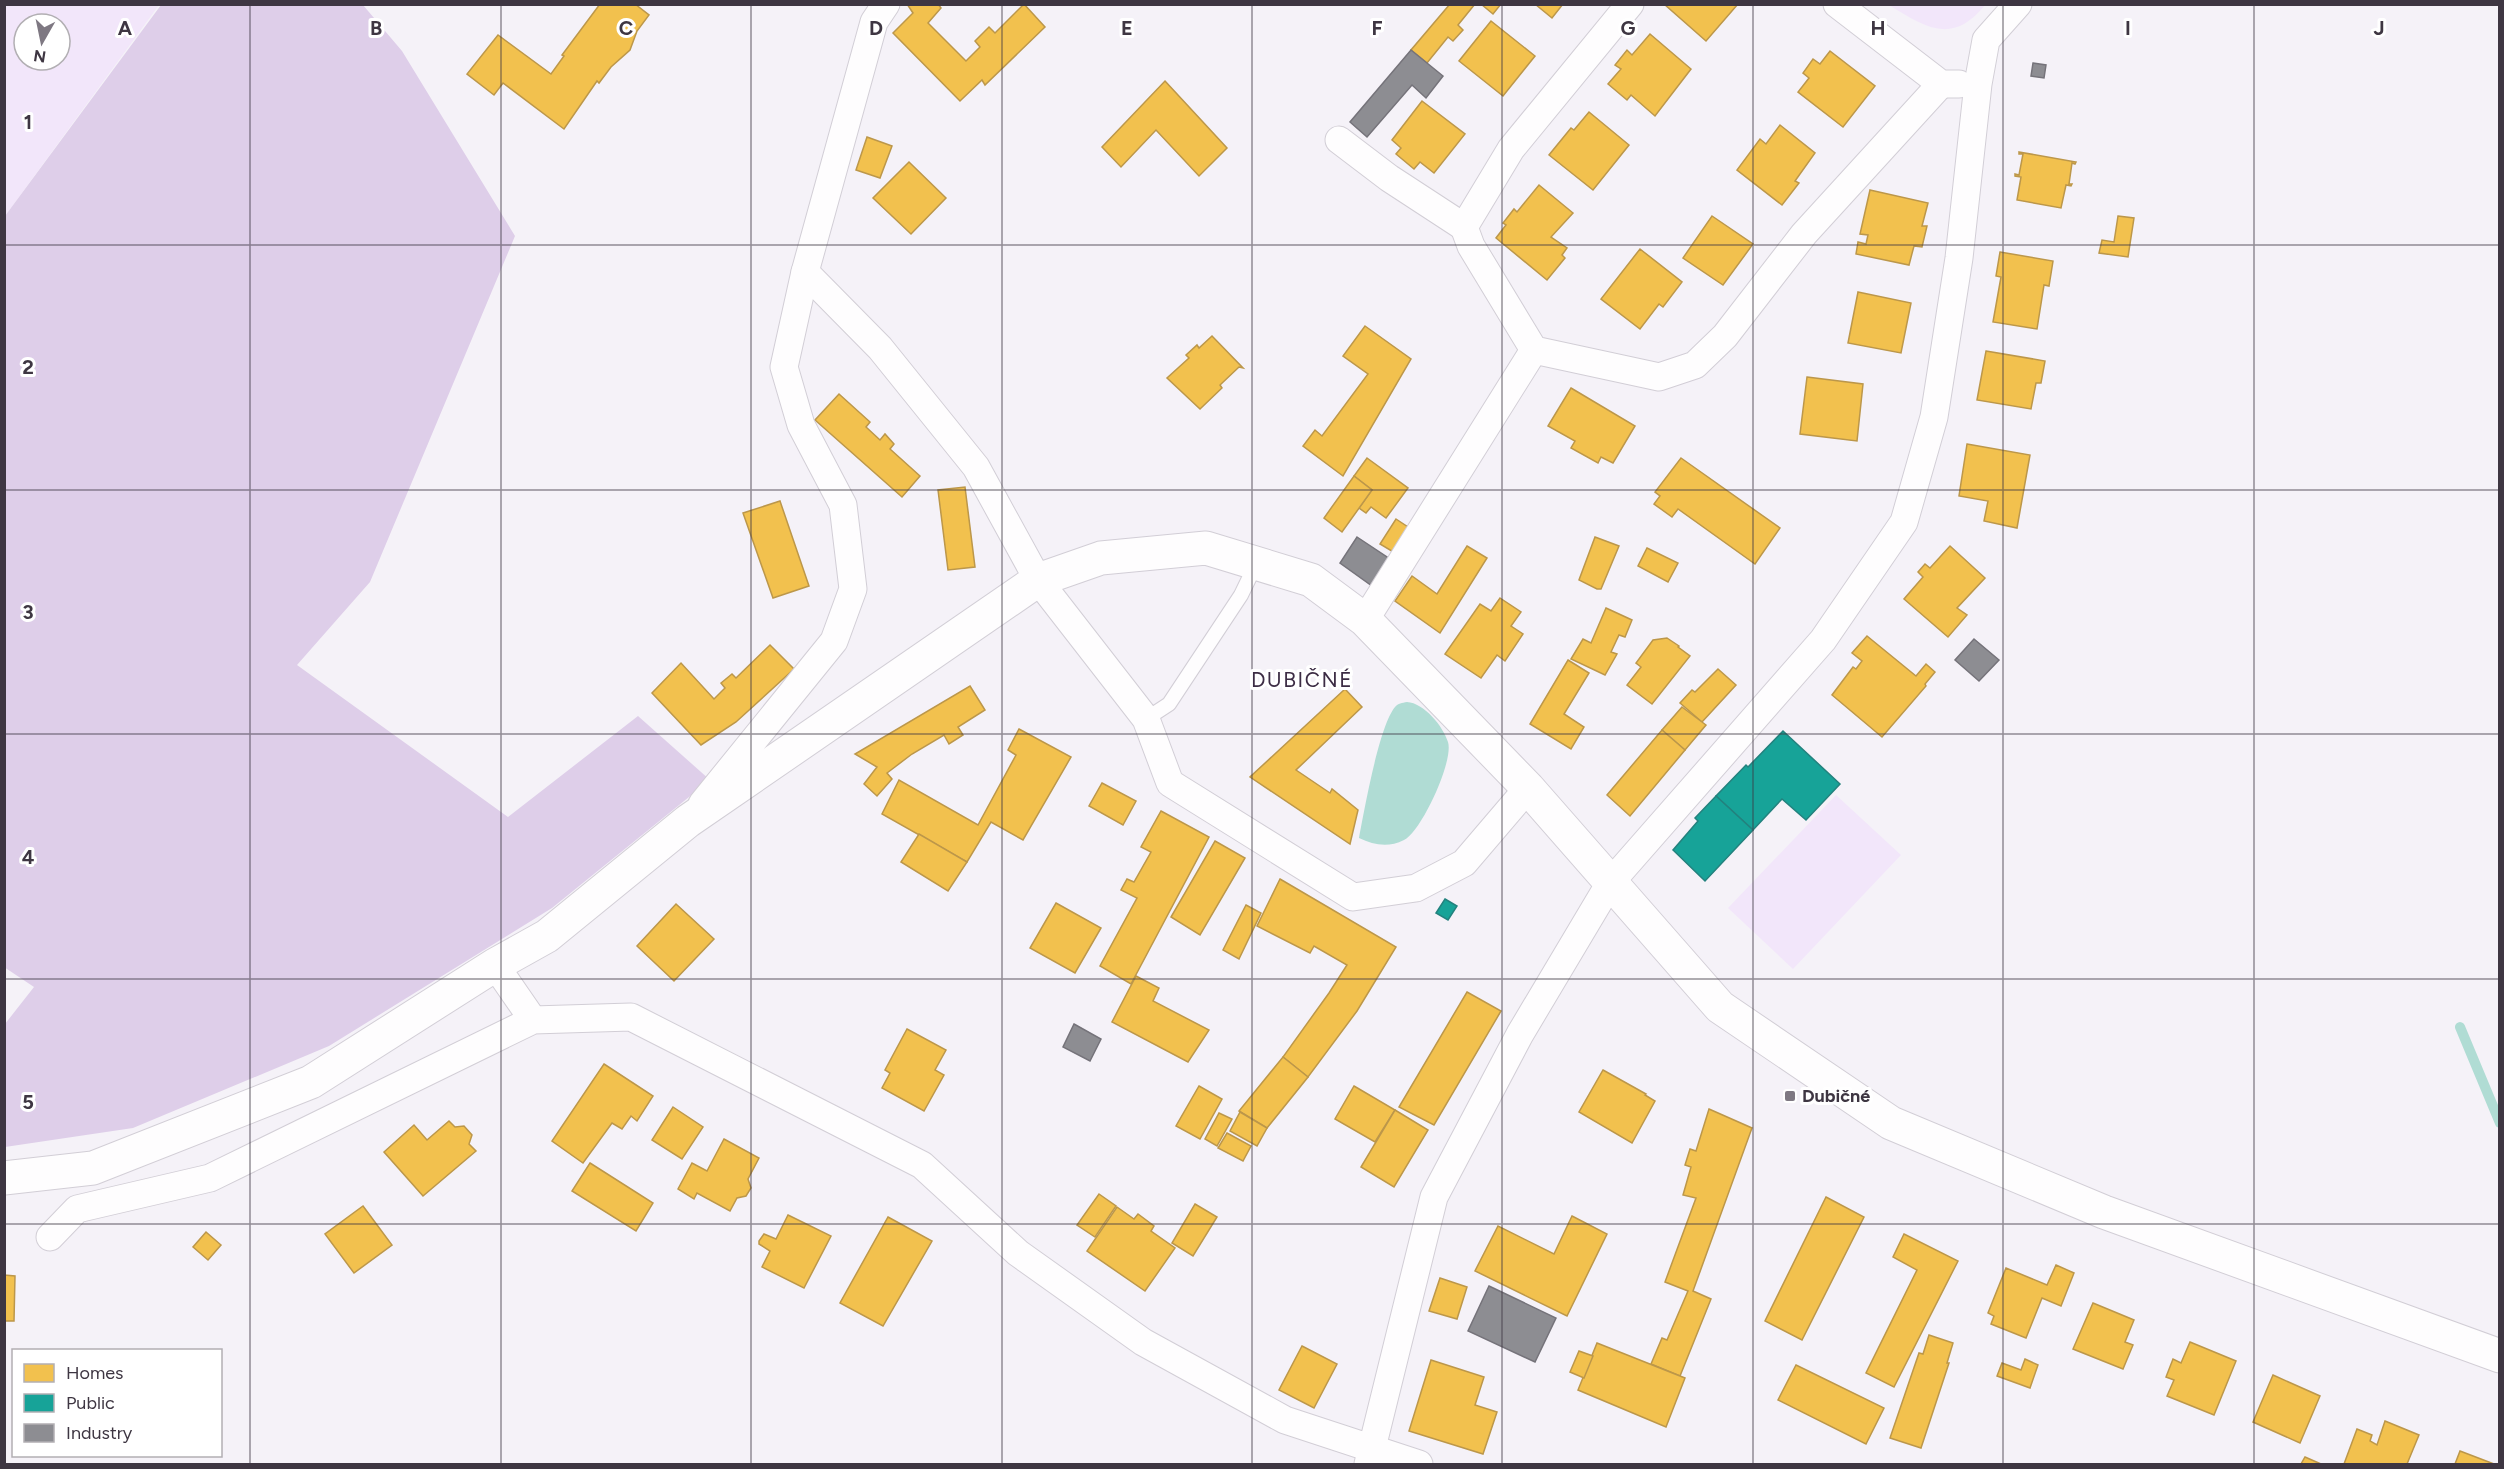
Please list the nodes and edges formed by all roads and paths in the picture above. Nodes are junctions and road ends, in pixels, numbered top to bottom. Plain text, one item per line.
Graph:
1 (886, 4) edge
2 (1630, 4) edge
3 (1837, 4) edge
4 (2018, 4) edge
5 (1941, 84) junction
6 (1978, 84) junction
7 (1339, 140) dead end
8 (1464, 227) junction
9 (805, 272) junction
10 (1533, 350) junction
11 (1256, 563) junction
12 (1038, 580) junction
13 (1365, 620) junction
14 (1146, 719) junction
15 (1527, 788) junction
16 (688, 821) junction
17 (1610, 883) junction
18 (495, 965) junction
19 (533, 1020) junction
20 (4, 1178) edge
21 (50, 1237) dead end
22 (2499, 1356) edge
23 (1370, 1457) edge
24 (1419, 1464) edge

1 - 9 street
2 - 8 street
3 - 5 street
4 - 6 street
5 - 6 street
5 - 10 street
6 - 17 street
7 - 8 street
8 - 10 street
9 - 12 street
9 - 16 street
10 - 13 street
11 - 12 street
11 - 13 street
11 - 14 lane
12 - 14 street
12 - 16 street
13 - 15 street
14 - 15 street
15 - 17 street
16 - 18 street
17 - 22 street
17 - 23 street
18 - 19 street
18 - 20 street
19 - 21 street
19 - 23 street
23 - 24 street

